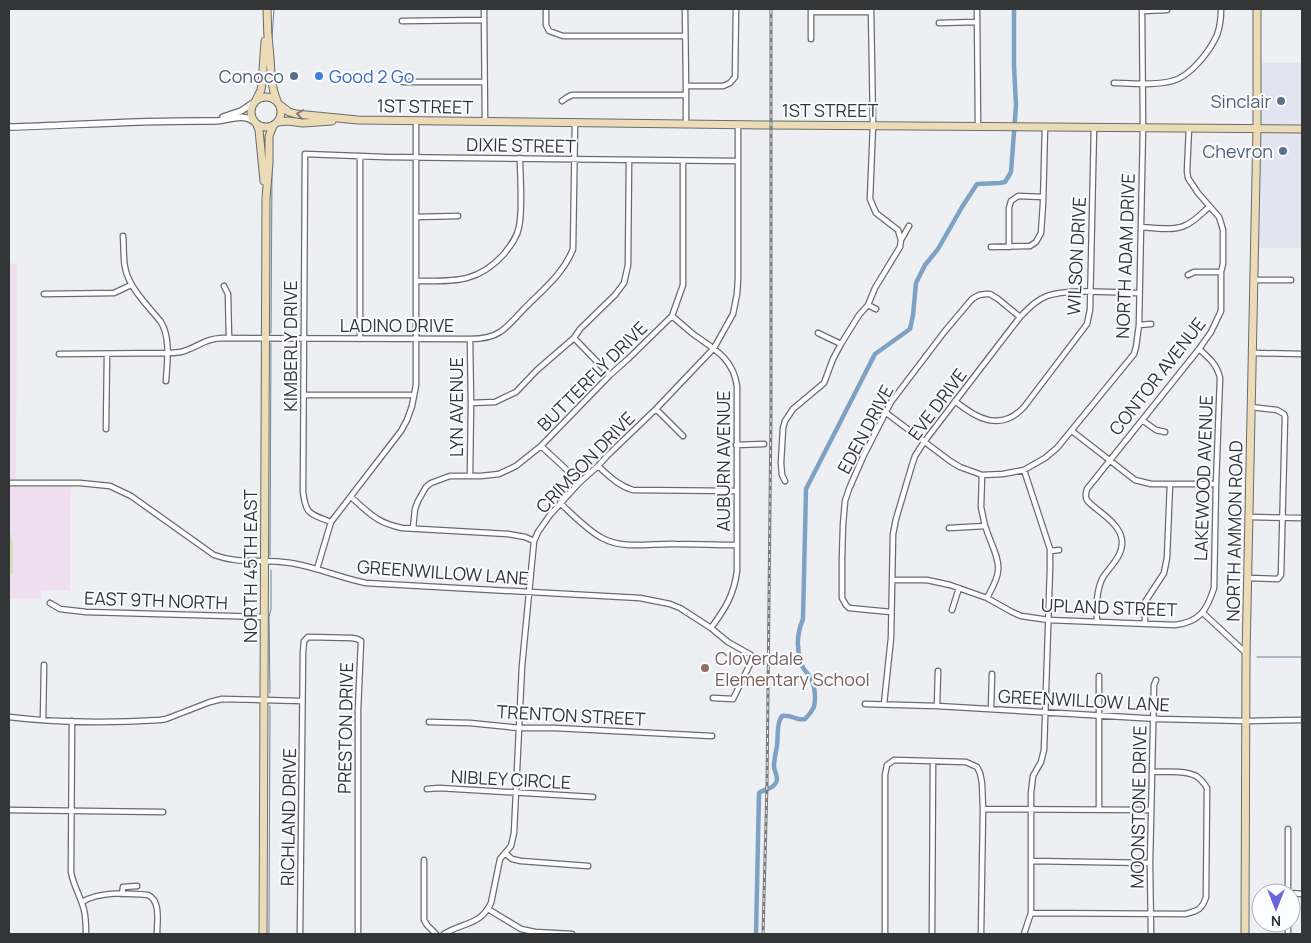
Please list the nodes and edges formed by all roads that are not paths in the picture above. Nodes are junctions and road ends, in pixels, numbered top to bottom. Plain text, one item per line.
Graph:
1 (267, 9) edge
2 (484, 9) edge
3 (685, 9) edge
4 (736, 9) edge
5 (977, 9) edge
6 (1221, 9) edge
7 (1258, 9) edge
8 (811, 10) edge
9 (871, 10) edge
10 (1142, 10) edge
11 (1167, 10) dead end
12 (546, 11) edge
13 (484, 20) junction
14 (402, 21) dead end
15 (976, 22) junction
16 (939, 23) dead end
17 (267, 28) junction
18 (685, 36) junction
19 (811, 39) dead end
20 (403, 82) dead end
21 (484, 82) junction
22 (1114, 83) dead end
23 (1143, 83) junction
24 (686, 86) junction
25 (686, 95) junction
26 (562, 101) dead end
27 (255, 102) junction
28 (278, 103) junction
29 (358, 120) junction
30 (204, 121) junction
31 (416, 121) junction
32 (485, 122) junction
33 (575, 122) junction
34 (255, 123) junction
35 (276, 124) junction
36 (686, 124) junction
37 (738, 125) junction
38 (873, 125) junction
39 (978, 126) junction
40 (1044, 126) junction
41 (9, 127) edge
42 (1094, 127) junction
43 (1143, 128) junction
44 (1188, 128) junction
45 (1257, 128) junction
46 (1302, 129) edge
47 (304, 154) joint
48 (360, 156) junction
49 (416, 157) junction
50 (520, 158) junction
51 (574, 159) junction
52 (628, 160) junction
53 (683, 161) junction
54 (737, 161) junction
55 (1043, 197) junction
56 (266, 198) junction
57 (1209, 207) junction
58 (458, 216) dead end
59 (416, 217) junction
60 (909, 226) dead end
61 (1141, 227) junction
62 (124, 236) dead end
63 (901, 240) junction
64 (992, 247) dead end
65 (1008, 247) junction
66 (1221, 272) junction
67 (1188, 275) dead end
68 (1255, 280) junction
69 (1291, 280) dead end
70 (416, 281) junction
71 (131, 285) junction
72 (224, 286) dead end
73 (1091, 292) junction
74 (1140, 293) junction
75 (44, 294) dead end
76 (868, 305) junction
77 (876, 309) dead end
78 (672, 316) junction
79 (1020, 317) junction
80 (1151, 324) dead end
81 (1139, 325) junction
82 (818, 334) dead end
83 (229, 338) junction
84 (266, 338) junction
85 (574, 338) junction
86 (304, 339) junction
87 (360, 339) junction
88 (416, 339) junction
89 (470, 340) junction
90 (841, 344) junction
91 (714, 348) junction
92 (1199, 349) junction
93 (167, 353) junction
94 (1253, 353) junction
95 (58, 354) dead end
96 (107, 354) junction
97 (1302, 354) edge
98 (610, 375) junction
99 (166, 381) dead end
100 (304, 395) junction
101 (414, 395) junction
102 (955, 402) junction
103 (472, 403) junction
104 (1251, 407) junction
105 (656, 409) junction
106 (885, 412) junction
107 (1142, 420) junction
108 (106, 429) dead end
109 (1072, 431) junction
110 (1165, 432) dead end
111 (683, 436) dead end
112 (924, 442) junction
113 (764, 444) dead end
114 (736, 445) junction
115 (541, 446) junction
116 (1110, 460) junction
117 (598, 466) junction
118 (1024, 470) junction
119 (470, 475) junction
120 (982, 475) junction
121 (785, 481) dead end
122 (9, 482) edge
123 (579, 483) junction
124 (1170, 484) junction
125 (1216, 484) junction
126 (736, 491) junction
127 (351, 497) junction
128 (560, 503) junction
129 (1249, 517) junction
130 (1283, 518) junction
131 (1302, 518) edge
132 (331, 522) junction
133 (985, 526) junction
134 (414, 528) junction
135 (949, 528) dead end
136 (534, 541) junction
137 (737, 545) junction
138 (1059, 550) dead end
139 (1050, 551) junction
140 (265, 561) junction
141 (317, 569) junction
142 (1248, 578) junction
143 (892, 580) junction
144 (959, 588) junction
145 (529, 592) junction
146 (987, 598) junction
147 (50, 603) dead end
148 (952, 610) dead end
149 (891, 612) junction
150 (1203, 613) junction
151 (264, 617) junction
152 (1048, 620) junction
153 (1097, 621) junction
154 (1145, 622) junction
155 (711, 628) junction
156 (1246, 653) junction
157 (44, 665) dead end
158 (938, 671) dead end
159 (992, 674) dead end
160 (1098, 676) dead end
161 (1156, 680) dead end
162 (713, 698) dead end
163 (264, 701) junction
164 (302, 701) junction
165 (865, 704) dead end
166 (884, 704) junction
167 (937, 706) junction
168 (991, 709) junction
169 (1044, 712) junction
170 (1098, 715) junction
171 (9, 717) edge
172 (1153, 718) junction
173 (44, 720) junction
174 (1302, 720) edge
175 (72, 721) junction
176 (1246, 721) junction
177 (429, 722) dead end
178 (519, 728) junction
179 (712, 736) dead end
180 (933, 762) junction
181 (1152, 772) junction
182 (427, 788) dead end
183 (517, 792) junction
184 (593, 797) dead end
185 (982, 809) junction
186 (1031, 809) junction
187 (9, 810) edge
188 (1098, 810) junction
189 (1151, 810) junction
190 (71, 811) junction
191 (163, 812) dead end
192 (1288, 829) dead end
193 (505, 853) junction
194 (424, 860) dead end
195 (1031, 861) junction
196 (1150, 863) junction
197 (588, 866) dead end
198 (1289, 883) edge
199 (137, 886) dead end
200 (122, 894) junction
201 (82, 902) junction
202 (488, 909) junction
203 (1031, 913) junction
204 (1150, 914) junction
205 (86, 934) edge
206 (157, 934) edge
207 (263, 934) edge
208 (300, 934) edge
209 (358, 934) edge
210 (436, 934) edge
211 (444, 934) edge
212 (572, 934) edge
213 (885, 934) edge
214 (932, 934) edge
215 (981, 934) edge
216 (1024, 934) edge
217 (1151, 934) edge
218 (1245, 934) edge

1 - 17 main road
2 - 13 street
3 - 18 street
4 - 24 street
5 - 15 street
6 - 23 street
7 - 45 main road, NORTH AMMON ROAD
8 - 9 street
8 - 19 street
9 - 38 street
10 - 11 street
10 - 23 street, NORTH ADAM DRIVE
12 - 18 street
13 - 14 street
13 - 21 street
15 - 16 street
15 - 39 street
17 - 27 main road
17 - 28 main road
18 - 24 street
20 - 21 street
21 - 32 street
22 - 23 street
23 - 43 street, NORTH ADAM DRIVE
24 - 25 street
25 - 26 street
25 - 36 street
27 - 28 main road
27 - 30 street
27 - 34 main road
29 -> 28 main road
28 - 35 main road
29 - 31 main road, 1ST STREET
29 - 35 main road
30 - 34 street
30 - 41 street
31 - 32 main road, 1ST STREET
31 - 49 street
32 - 33 main road, 1ST STREET
33 - 36 main road, 1ST STREET
33 - 51 street, LADINO DRIVE
34 - 35 main road
34 - 56 main road, NORTH 45TH EAST
35 - 56 main road, NORTH 45TH EAST
36 - 37 main road, 1ST STREET
37 - 38 main road, 1ST STREET
37 - 54 street, CRIMSON DRIVE
38 - 39 main road, 1ST STREET
38 - 63 street
39 - 40 main road, 1ST STREET
40 - 42 main road, 1ST STREET
40 - 55 street
42 - 43 main road, 1ST STREET
42 - 73 street, WILSON DRIVE
43 - 44 main road, 1ST STREET
43 - 61 street, NORTH ADAM DRIVE
44 - 45 main road, 1ST STREET
44 - 57 street, CONTOR AVENUE
45 - 46 main road, 1ST STREET
45 - 68 main road, NORTH AMMON ROAD
47 - 48 street, DIXIE STREET
47 - 86 street, KIMBERLY DRIVE
48 - 49 street, DIXIE STREET
48 - 87 street
49 - 50 street, DIXIE STREET
49 - 59 street
50 - 51 street, DIXIE STREET
50 - 70 street
51 - 52 street, DIXIE STREET
51 - 89 street, LADINO DRIVE
52 - 53 street, DIXIE STREET
52 - 85 street
53 - 54 street, DIXIE STREET
53 - 78 street, BUTTERFLY DRIVE
54 - 91 street, CRIMSON DRIVE
55 - 65 street
55 - 65 street
56 - 84 main road, NORTH 45TH EAST
57 - 61 street
57 - 66 street, CONTOR AVENUE
58 - 59 street
59 - 70 street
60 - 63 street
61 - 74 street, NORTH ADAM DRIVE
62 - 71 street
63 - 76 street
64 - 65 street
66 - 67 street
66 - 92 street, CONTOR AVENUE
68 - 69 street
68 - 94 main road, NORTH AMMON ROAD
70 - 88 street
71 - 75 street
71 - 93 street
72 - 83 street
73 - 74 street, EVE DRIVE
73 - 79 street, EVE DRIVE
73 - 102 street, WILSON DRIVE
74 - 81 street, NORTH ADAM DRIVE
76 - 77 street
76 - 90 street
78 - 91 street, AUBURN AVENUE
78 - 98 street, BUTTERFLY DRIVE
79 - 102 street, EVE DRIVE
79 - 106 street, EDEN DRIVE
80 - 81 street
81 - 109 street, NORTH ADAM DRIVE
82 - 90 street
83 - 84 street, LADINO DRIVE
83 - 93 street, LADINO DRIVE
84 - 86 street, LADINO DRIVE
84 - 140 main road, NORTH 45TH EAST
85 - 98 street
85 - 103 street
86 - 87 street, LADINO DRIVE
86 - 100 street, KIMBERLY DRIVE
87 - 88 street, LADINO DRIVE
88 - 89 street, LADINO DRIVE
88 - 101 street
89 - 103 street, LYN AVENUE
90 - 121 street
91 - 105 street, CRIMSON DRIVE
91 - 114 street, AUBURN AVENUE
92 - 107 street, CONTOR AVENUE
92 - 125 street, LAKEWOOD AVENUE
93 - 96 street, LADINO DRIVE
93 - 99 street
94 - 97 street
94 - 104 main road, NORTH AMMON ROAD
95 - 96 street, LADINO DRIVE
96 - 108 street
98 - 115 street, BUTTERFLY DRIVE
100 - 101 street
100 - 132 street, KIMBERLY DRIVE
101 - 127 street
102 - 112 street, EVE DRIVE
103 - 119 street, LYN AVENUE
104 - 129 main road, NORTH AMMON ROAD
104 - 130 street
105 - 111 street
105 - 117 street, CRIMSON DRIVE
106 - 112 street, NORTH ADAM DRIVE
106 - 149 street, EDEN DRIVE
107 - 110 street
107 - 116 street, CONTOR AVENUE
109 - 116 street
109 - 118 street, NORTH ADAM DRIVE
112 - 120 street, NORTH ADAM DRIVE
112 - 143 street, EVE DRIVE
113 - 114 street
114 - 126 street, AUBURN AVENUE
115 - 119 street, BUTTERFLY DRIVE
115 - 123 street
116 - 124 street
116 - 153 street, CONTOR AVENUE
117 - 123 street, CRIMSON DRIVE
117 - 126 street
118 - 120 street, NORTH ADAM DRIVE
118 - 139 street
119 - 134 street, BUTTERFLY DRIVE
120 - 133 street
122 - 140 street, GREENWILLOW LANE
123 - 128 street, CRIMSON DRIVE
124 - 125 street
124 - 154 street
125 - 150 street, LAKEWOOD AVENUE
126 - 137 street, AUBURN AVENUE
127 - 132 street
127 - 134 street
128 - 136 street, CRIMSON DRIVE
128 - 137 street
129 - 130 street
129 - 142 main road, NORTH AMMON ROAD
130 - 131 street
130 - 142 street
132 - 141 street
133 - 135 street
133 - 146 street
134 - 136 street
136 - 145 street, CRIMSON DRIVE
137 - 155 street, AUBURN AVENUE
138 - 139 street
139 - 152 street
140 - 141 street, GREENWILLOW LANE
140 - 151 main road, NORTH 45TH EAST
141 - 145 street, GREENWILLOW LANE
142 - 156 main road, NORTH AMMON ROAD
143 - 144 street, UPLAND STREET
143 - 149 street, EVE DRIVE
144 - 146 street, UPLAND STREET
144 - 148 street
145 - 155 street, GREENWILLOW LANE
145 - 178 street, CRIMSON DRIVE
146 - 152 street, UPLAND STREET
147 - 151 street, EAST 9TH NORTH
149 - 166 street, EVE DRIVE
150 - 154 street, UPLAND STREET
150 - 156 street, UPLAND STREET
151 - 163 main road, NORTH 45TH EAST
152 - 153 street, UPLAND STREET
152 - 169 street
153 - 154 street, UPLAND STREET
155 - 162 street, GREENWILLOW LANE
156 - 176 main road, NORTH AMMON ROAD
157 - 173 street
158 - 167 street
159 - 168 street
160 - 170 street
161 - 172 street, MOONSTONE DRIVE
163 - 164 street
163 - 175 street
163 - 207 main road, NORTH 45TH EAST
164 - 208 street, RICHLAND DRIVE
164 - 209 street, PRESTON DRIVE
165 - 166 street, GREENWILLOW LANE
166 - 167 street, GREENWILLOW LANE
167 - 168 street, GREENWILLOW LANE
168 - 169 street, GREENWILLOW LANE
169 - 170 street, GREENWILLOW LANE
169 - 186 street
170 - 172 street, GREENWILLOW LANE
170 - 188 street
171 - 173 street
172 - 176 street, GREENWILLOW LANE
172 - 181 street, MOONSTONE DRIVE
173 - 175 street
174 - 176 street, GREENWILLOW LANE
175 - 190 street
176 - 218 main road, NORTH AMMON ROAD
177 - 178 street, TRENTON STREET
178 - 179 street, TRENTON STREET
178 - 183 street, CRIMSON DRIVE
180 - 185 street
180 - 213 street
180 - 214 street
181 - 189 street, MOONSTONE DRIVE
181 - 204 street
182 - 183 street, NIBLEY CIRCLE
183 - 184 street, NIBLEY CIRCLE
183 - 193 street, CRIMSON DRIVE
185 - 186 street
185 - 215 street
186 - 188 street
186 - 195 street
187 - 190 street
188 - 189 street
189 - 196 street, MOONSTONE DRIVE
190 - 191 street
190 - 201 street
192 - 198 street
193 - 197 street
193 - 202 street, CRIMSON DRIVE
194 - 210 street
195 - 196 street
195 - 203 street
196 - 204 street, MOONSTONE DRIVE
199 - 200 street
200 - 201 street
200 - 206 street
201 - 205 street
202 - 211 street
202 - 212 street
203 - 204 street
203 - 216 street
204 - 217 street, MOONSTONE DRIVE

